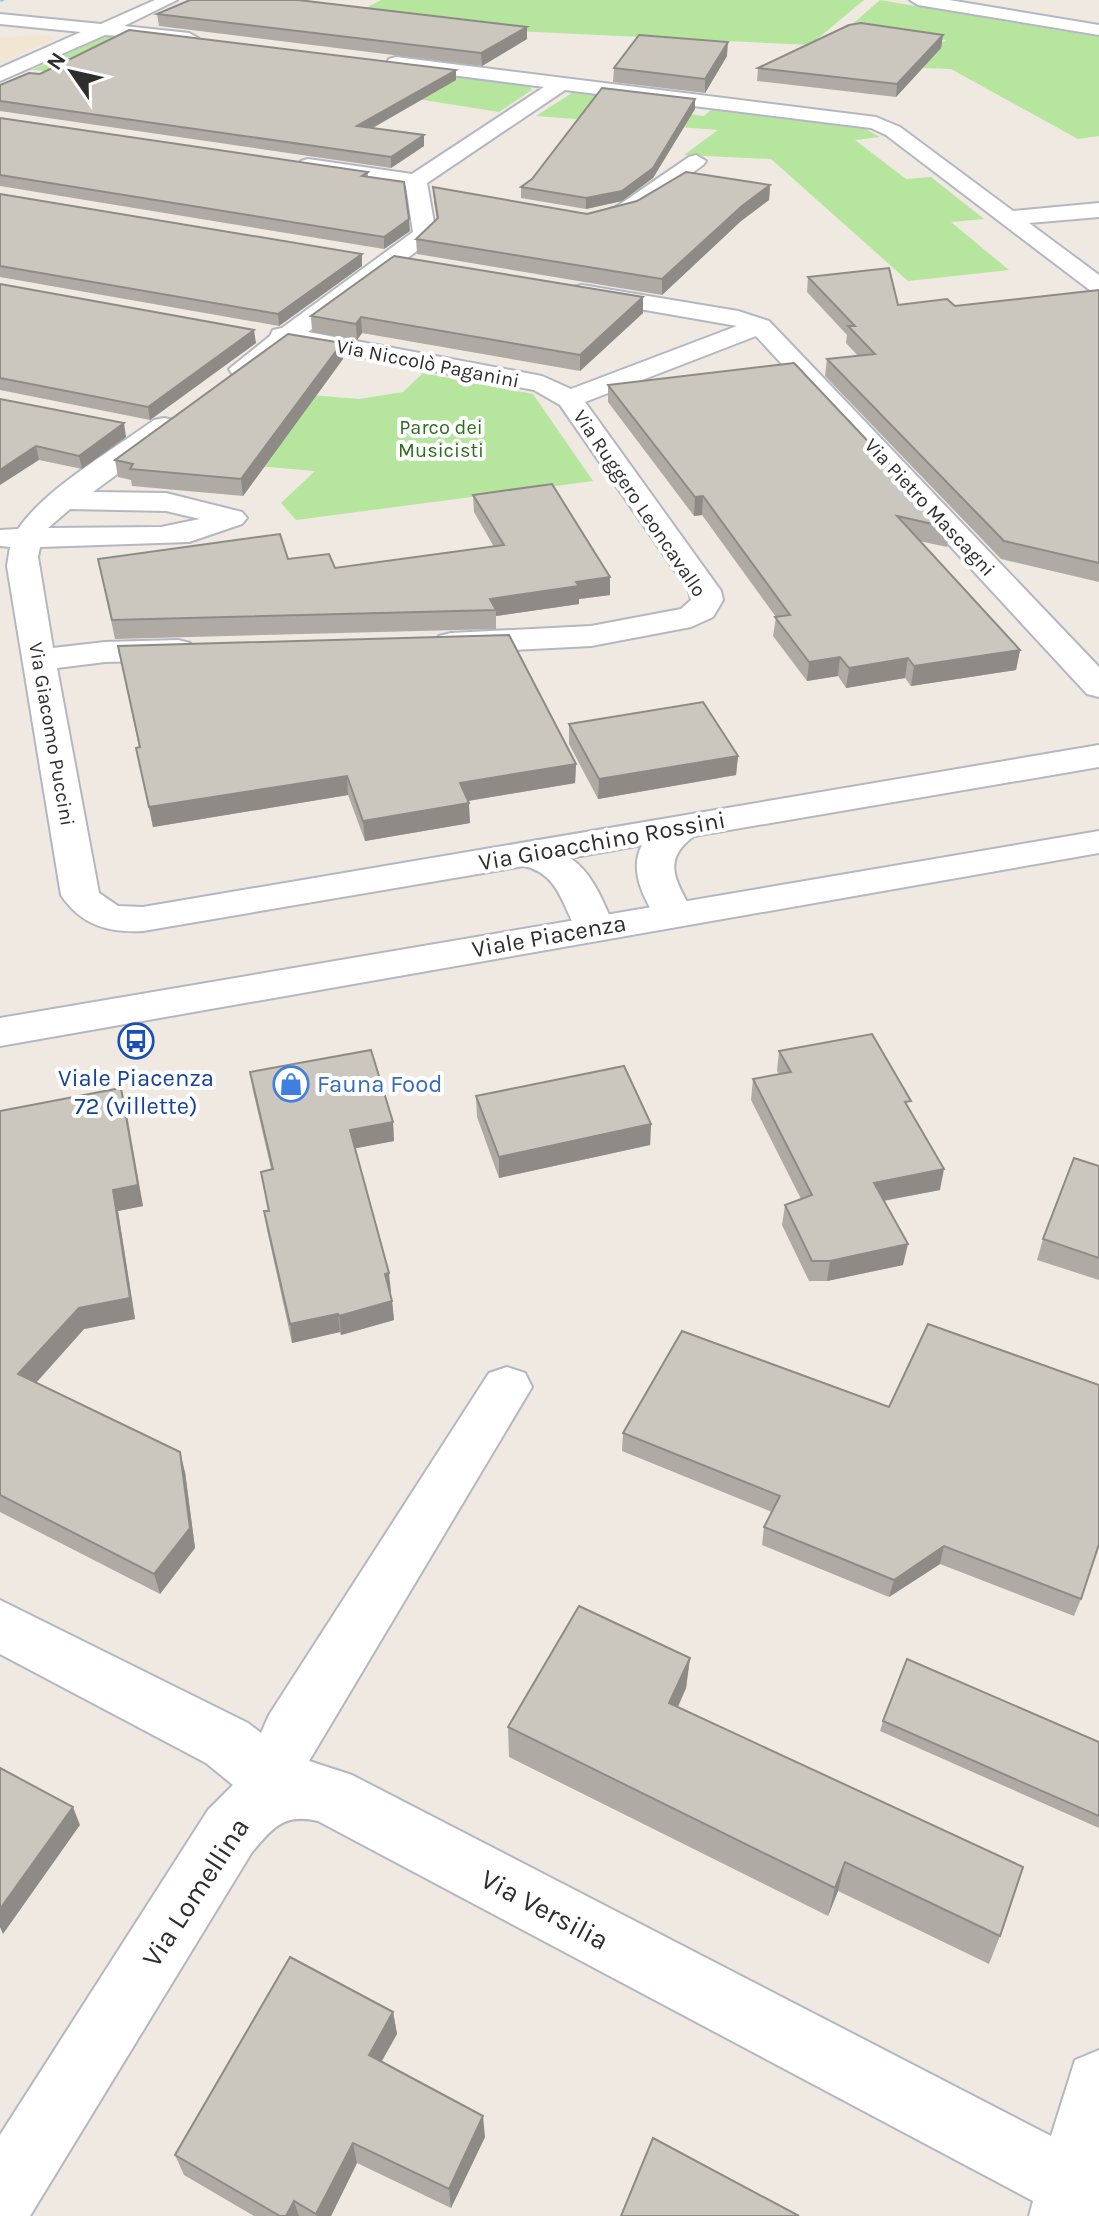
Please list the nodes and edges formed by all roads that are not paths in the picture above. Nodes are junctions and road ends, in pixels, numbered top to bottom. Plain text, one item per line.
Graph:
1 (169, 0) edge
2 (918, 0) edge
3 (0, 19) edge
4 (105, 28) junction
5 (1099, 30) edge
6 (215, 42) edge
7 (373, 61) edge
8 (0, 75) edge
9 (563, 83) junction
10 (696, 161) dead end
11 (292, 162) edge
12 (425, 188) junction
13 (1099, 210) edge
14 (1009, 218) junction
15 (586, 219) edge
16 (353, 253) edge
17 (393, 259) junction
18 (426, 265) edge
19 (1099, 286) edge
20 (566, 289) edge
21 (760, 326) junction
22 (257, 331) edge
23 (287, 336) junction
24 (227, 380) edge
25 (569, 399) junction
26 (180, 414) edge
27 (125, 425) edge
28 (156, 432) junction
29 (62, 500) junction
30 (13, 538) edge
31 (421, 643) edge
32 (200, 649) edge
33 (39, 660) junction
34 (1099, 687) edge
35 (1099, 756) edge
36 (683, 827) junction
37 (1099, 842) edge
38 (522, 854) junction
39 (674, 915) junction
40 (106, 916) joint
41 (595, 929) junction
42 (0, 1032) edge
43 (507, 1387) dead end
44 (0, 1625) edge
45 (278, 1792) junction
46 (1099, 2084) edge
47 (0, 2199) edge
48 (1079, 2199) edge

1 - 4 street
2 - 5 street
3 - 4 street
4 - 6 street
4 - 8 street
7 - 9 street
9 - 12 street
9 - 14 street
10 - 15 street
11 - 12 street
12 - 17 street
13 - 14 street
14 - 19 street
16 - 17 street
17 - 18 street
17 - 23 street
20 - 21 street
21 - 25 street
21 - 34 street, Via Pietro Mascagni
22 - 23 street, Via Niccolò Paganini
23 - 24 street
23 - 25 street, Via Niccolò Paganini
25 - 31 street, Via Ruggero Leoncavallo
26 - 28 street
27 - 28 street
28 - 29 street
29 - 30 street
29 - 30 street
30 - 33 street, Via Giacomo Puccini
32 - 33 street
33 - 40 street, Via Giacomo Puccini
35 - 36 street, Via Gioacchino Rossini
36 - 38 street, Via Gioacchino Rossini
36 - 39 street
37 - 39 street, Viale Piacenza
38 - 40 street, Via Gioacchino Rossini
38 - 41 street
39 - 41 street, Viale Piacenza
41 - 42 street, Viale Piacenza
43 - 45 street
44 - 45 street
45 - 47 street, Via Lomellina
45 - 48 street, Via Versilia
46 - 48 street

